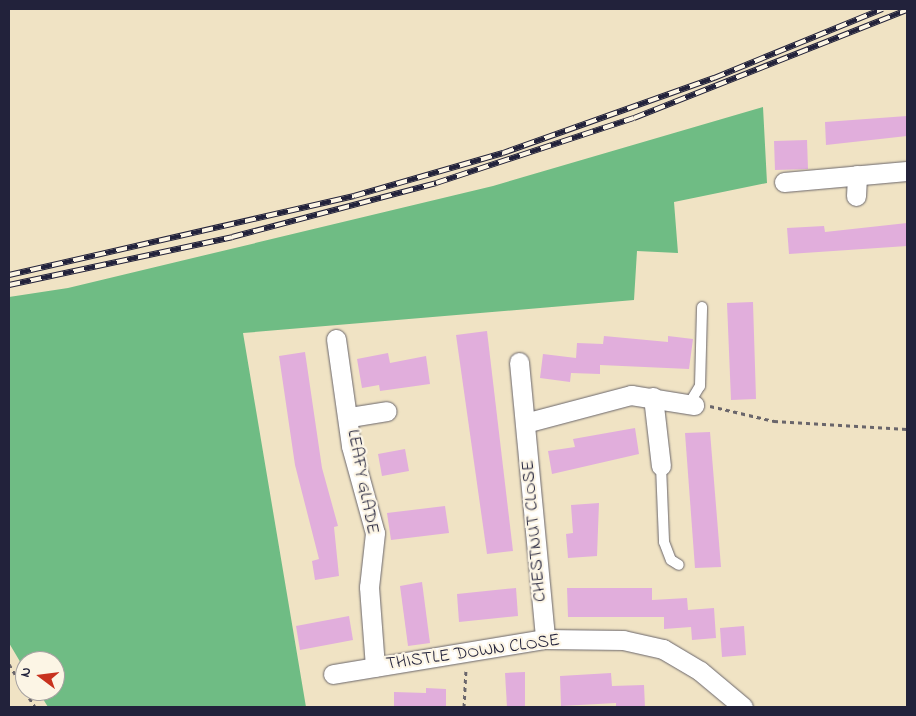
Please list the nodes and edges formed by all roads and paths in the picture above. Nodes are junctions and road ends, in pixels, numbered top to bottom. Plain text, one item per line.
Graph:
1 (907, 171) edge
2 (858, 175) junction
3 (784, 182) dead end
4 (856, 196) dead end
5 (702, 306) dead end
6 (336, 339) dead end
7 (519, 362) dead end
8 (652, 397) junction
9 (691, 404) junction
10 (387, 411) dead end
11 (350, 417) junction
12 (525, 422) junction
13 (907, 429) edge
14 (661, 466) joint
15 (679, 565) dead end
16 (546, 639) junction
17 (465, 655) junction
18 (375, 667) junction
19 (333, 674) dead end
20 (464, 707) edge
21 (743, 707) edge

1 - 2 street
2 - 3 street
2 - 4 street
5 - 9 lane
6 - 11 street, LEAFY GLADE
7 - 12 street, CHESTNUT CLOSE
8 - 9 street
8 - 12 street
8 - 14 street
9 - 13 path
10 - 11 street, LEAFY GLADE
11 - 18 street, LEAFY GLADE
12 - 16 street, CHESTNUT CLOSE
14 - 15 lane
16 - 17 street, THISTLE DOWN CLOSE
16 - 21 street, THISTLE DOWN CLOSE
17 - 18 street, THISTLE DOWN CLOSE
17 - 20 path
18 - 19 street, THISTLE DOWN CLOSE

